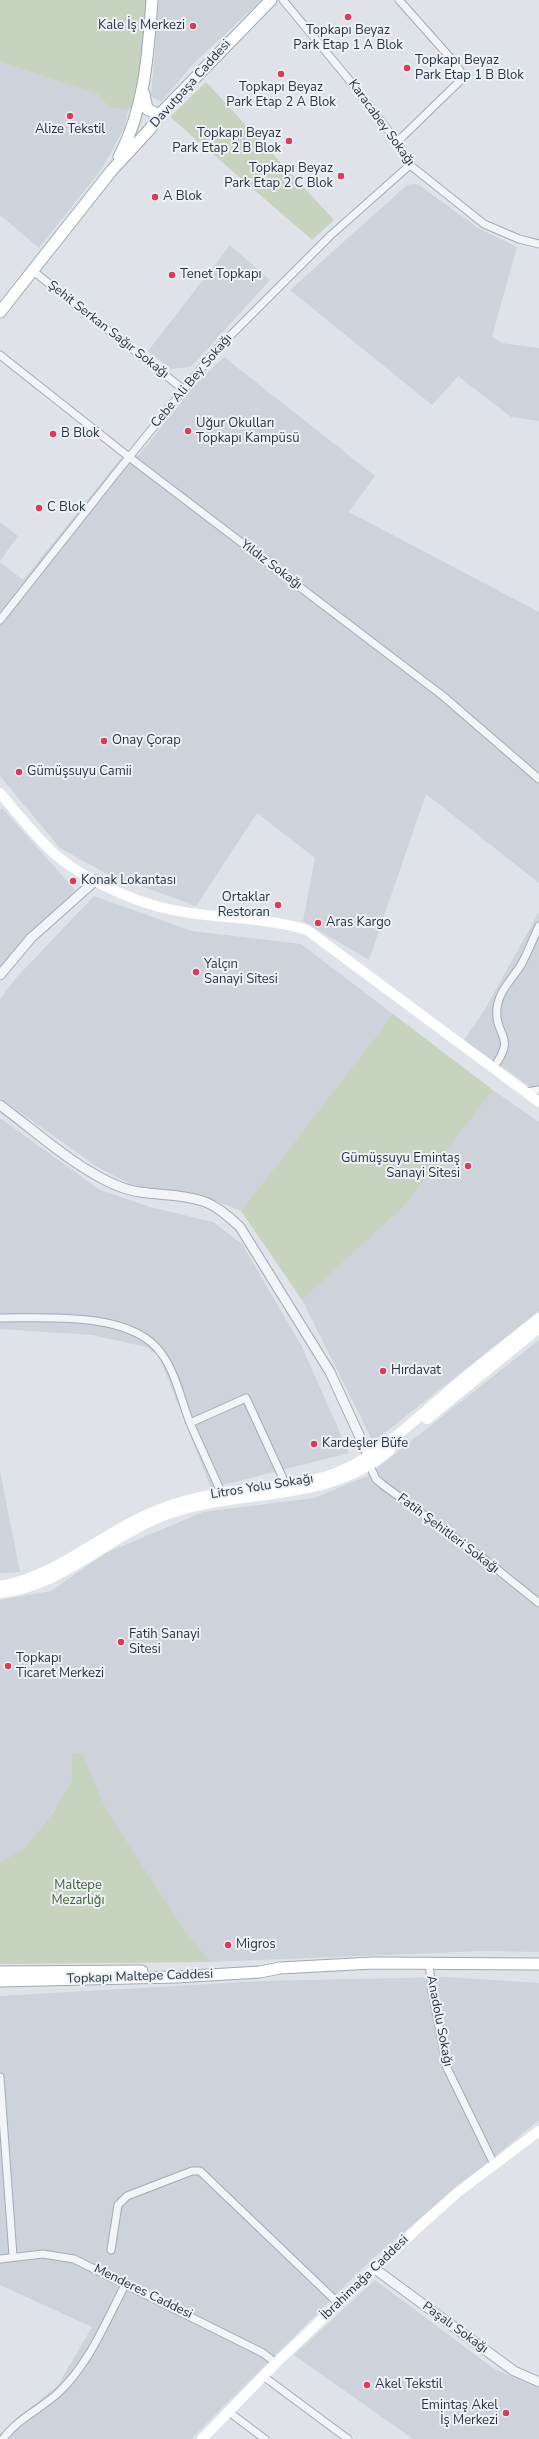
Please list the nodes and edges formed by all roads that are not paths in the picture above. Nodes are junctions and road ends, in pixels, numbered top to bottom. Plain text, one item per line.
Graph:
1 (152, 0) edge
2 (271, 0) edge
3 (283, 0) edge
4 (399, 0) edge
5 (144, 89) junction
6 (159, 115) junction
7 (397, 142) junction
8 (410, 165) junction
9 (112, 170) junction
10 (539, 244) edge
11 (33, 271) junction
12 (0, 312) edge
13 (0, 355) edge
14 (183, 388) junction
15 (129, 457) junction
16 (0, 620) edge
17 (539, 779) edge
18 (0, 793) edge
19 (96, 880) junction
20 (539, 926) edge
21 (0, 975) edge
22 (493, 1068) junction
23 (539, 1090) edge
24 (525, 1092) junction
25 (539, 1102) edge
26 (0, 1105) edge
27 (0, 1318) edge
28 (539, 1318) edge
29 (539, 1328) edge
30 (190, 1423) junction
31 (368, 1462) junction
32 (286, 1485) junction
33 (221, 1492) junction
34 (31, 1583) junction
35 (0, 1586) edge
36 (0, 1594) edge
37 (539, 1603) edge
38 (429, 1963) junction
39 (539, 1964) edge
40 (0, 1972) edge
41 (175, 1974) junction
42 (0, 1981) edge
43 (0, 2077) edge
44 (539, 2131) edge
45 (494, 2164) junction
46 (111, 2250) dead end
47 (13, 2256) junction
48 (0, 2258) edge
49 (375, 2269) junction
50 (126, 2283) junction
51 (339, 2304) junction
52 (276, 2363) junction
53 (263, 2376) junction
54 (539, 2382) edge
55 (229, 2412) junction
56 (2, 2439) edge
57 (202, 2439) edge
58 (265, 2439) edge
59 (348, 2439) edge

1 - 5 main road, Davutpaşa Caddesi
2 - 6 main road, Davutpaşa Caddesi
3 - 7 street, Karacabey Sokağı
4 - 7 street
5 - 6 main road
5 - 9 main road, Davutpaşa Caddesi
6 - 9 main road, Davutpaşa Caddesi
7 - 8 street, Karacabey Sokağı
8 - 10 street, Karacabey Sokağı
8 - 14 street, Cebe Ali Bey Sokağı
9 - 11 main road, Davutpaşa Caddesi
11 - 12 main road, Davutpaşa Caddesi
11 - 14 street, Şehit Serkan Sağır Sokağı
13 - 15 street, Yıldız Sokağı
14 - 15 street, Cebe Ali Bey Sokağı
15 - 16 street, Cebe Ali Bey Sokağı
15 - 17 street, Yıldız Sokağı
18 - 19 main road
19 - 21 street
19 - 22 main road
20 - 22 street
22 - 24 main road
23 - 24 street
24 - 25 main road
26 - 31 street
27 - 30 street
28 - 31 main road, Litros Yolu Sokağı
29 - 31 main road, Litros Yolu Sokağı
30 - 32 street
30 - 33 street
31 - 32 main road, Litros Yolu Sokağı
31 - 34 main road, Litros Yolu Sokağı
31 - 37 street, Fatih Şehitleri Sokağı
32 - 33 main road, Litros Yolu Sokağı
33 - 34 main road, Litros Yolu Sokağı
34 - 35 main road, Litros Yolu Sokağı
34 - 36 main road, Litros Yolu Sokağı
38 - 39 main road, Topkapı Maltepe Caddesi
38 - 41 main road, Topkapı Maltepe Caddesi
38 - 45 street, Anadolu Sokağı
40 - 41 main road, Topkapı Maltepe Caddesi
41 - 42 main road, Topkapı Maltepe Caddesi
43 - 47 street
44 - 45 main road, İbrahimağa Caddesi
45 - 49 main road, İbrahimağa Caddesi
46 - 51 street
47 - 48 street, Menderes Caddesi
47 - 50 street, Menderes Caddesi
49 - 51 main road, İbrahimağa Caddesi
49 - 54 street, Paşalı Sokağı
50 - 52 street, Menderes Caddesi
50 - 56 street
51 - 52 main road, İbrahimağa Caddesi
52 - 53 main road, İbrahimağa Caddesi
53 - 55 main road, İbrahimağa Caddesi
53 - 59 street
55 - 57 main road, İbrahimağa Caddesi
55 - 58 street

